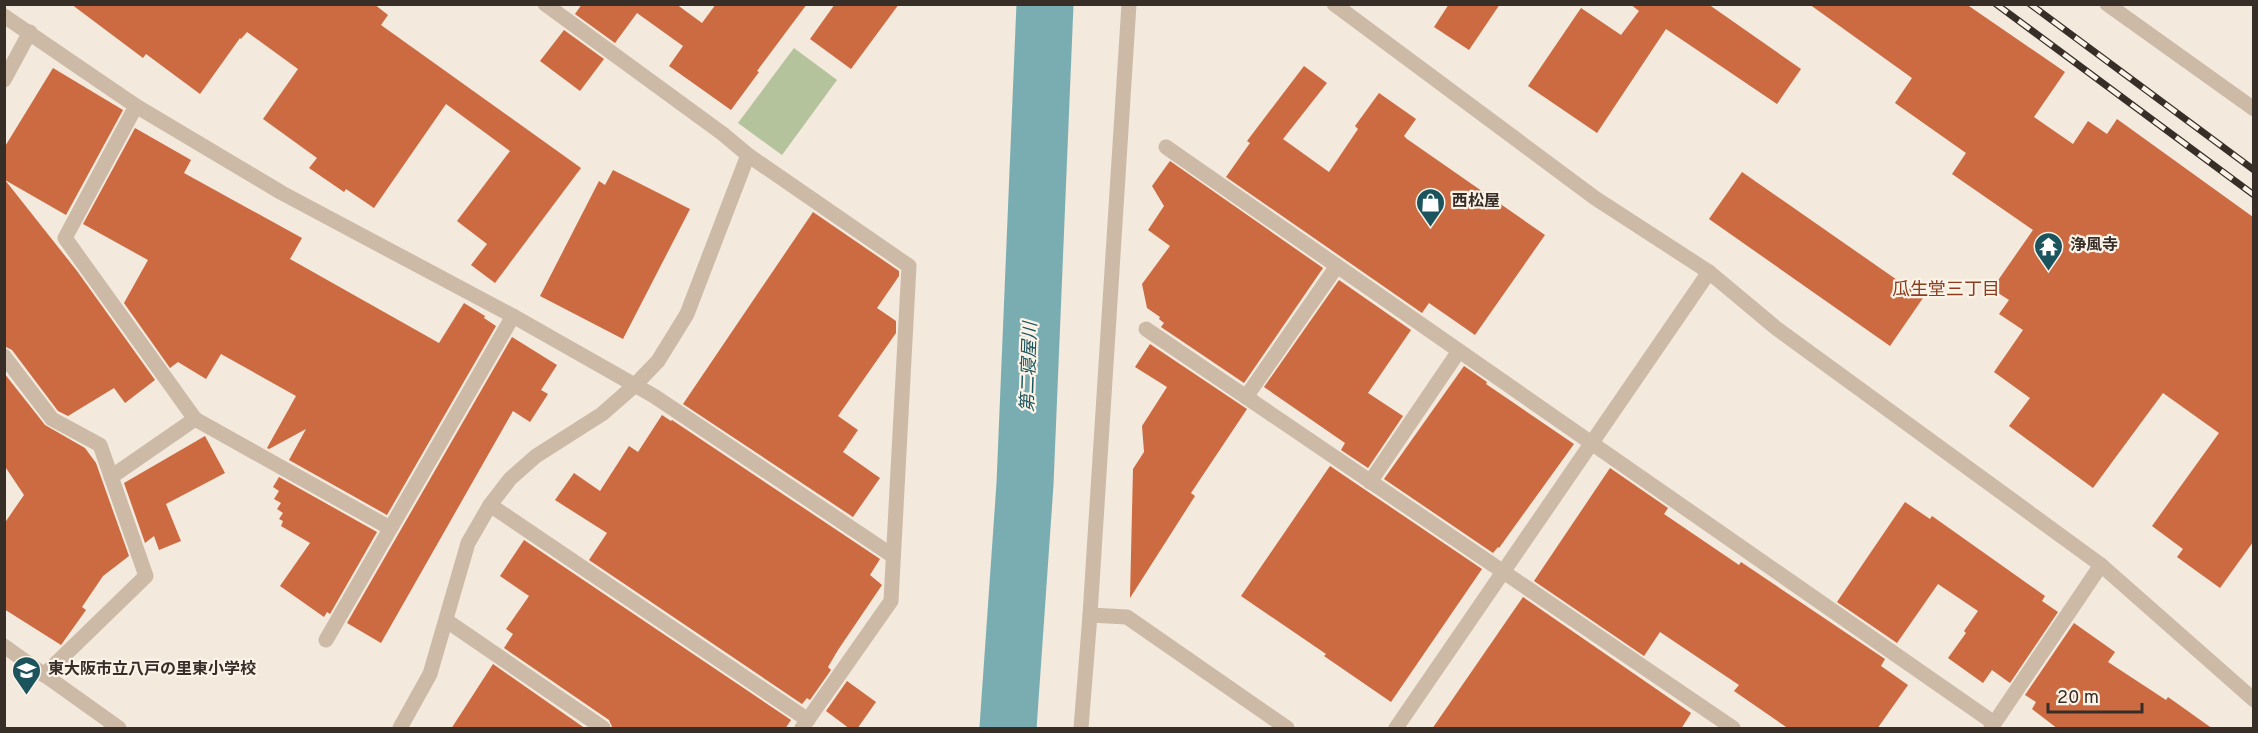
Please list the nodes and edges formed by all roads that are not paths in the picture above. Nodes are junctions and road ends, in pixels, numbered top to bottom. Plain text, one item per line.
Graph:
1 (545, 4) edge
2 (1129, 4) edge
3 (1334, 4) edge
4 (2107, 4) edge
5 (4, 16) edge
6 (30, 32) junction
7 (4, 80) edge
8 (136, 106) junction
9 (2253, 109) edge
10 (1166, 147) dead end
11 (748, 155) junction
12 (1337, 266) junction
13 (1709, 272) junction
14 (513, 316) junction
15 (1146, 329) dead end
16 (1458, 351) junction
17 (4, 356) edge
18 (634, 386) junction
19 (1246, 397) junction
20 (195, 419) junction
21 (1591, 442) junction
22 (111, 477) junction
23 (1370, 482) junction
24 (490, 505) junction
25 (390, 528) junction
26 (894, 555) junction
27 (2101, 565) junction
28 (1503, 572) junction
29 (1090, 615) junction
30 (447, 621) junction
31 (326, 640) dead end
32 (4, 646) edge
33 (44, 675) junction
34 (2253, 700) edge
35 (805, 724) edge
36 (1992, 726) edge
37 (119, 729) edge
38 (400, 729) edge
39 (603, 729) edge
40 (1081, 729) edge
41 (1287, 729) edge
42 (1396, 729) edge
43 (1732, 729) edge

1 - 11 street
2 - 29 street
3 - 13 street
4 - 9 street
5 - 6 street
6 - 7 street
6 - 8 street
8 - 14 street
8 - 20 street
10 - 12 street
11 - 18 street
11 - 26 street
12 - 16 street
12 - 19 street
13 - 21 street
13 - 27 street
14 - 18 street
14 - 25 street
15 - 19 street
16 - 21 street
16 - 23 street
17 - 22 street
18 - 24 street
18 - 26 street
19 - 23 street
20 - 22 street
20 - 25 street
21 - 28 street
21 - 36 street
22 - 33 street
23 - 28 street
24 - 30 street
24 - 35 street
25 - 31 street
26 - 35 street
27 - 34 street
27 - 36 street
28 - 42 street
28 - 43 street
29 - 40 street
29 - 41 street
30 - 38 street
30 - 39 street
32 - 33 street
33 - 37 street

